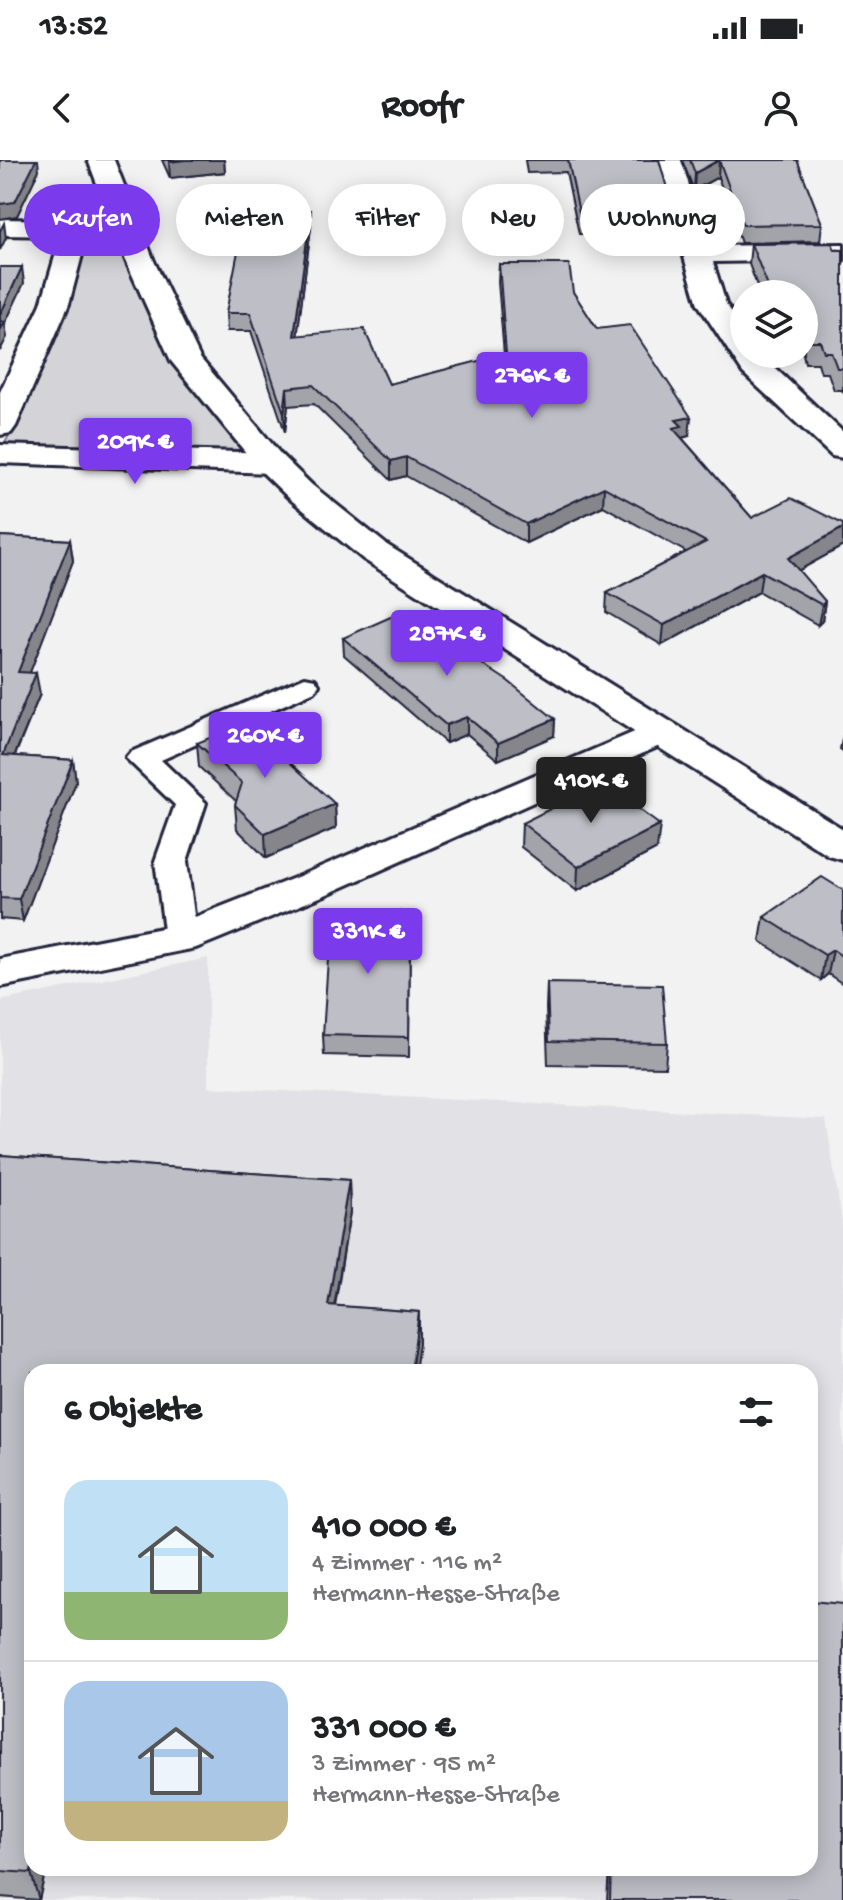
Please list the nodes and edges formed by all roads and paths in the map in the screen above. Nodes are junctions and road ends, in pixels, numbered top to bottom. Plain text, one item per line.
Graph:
1 (101, 160) edge
2 (668, 160) edge
3 (110, 184) edge
4 (675, 184) edge
5 (0, 227) edge
6 (24, 228) edge
7 (843, 252) edge
8 (745, 253) edge
9 (68, 256) edge
10 (139, 256) edge
11 (698, 256) edge
12 (730, 331) edge
13 (755, 368) edge
14 (0, 426) edge
15 (843, 449) edge
16 (0, 454) edge
17 (271, 463) junction
18 (305, 685) dead end
19 (660, 732) junction
20 (843, 847) edge
21 (181, 938) junction
22 (0, 973) edge

1 - 3 street
2 - 4 street
5 - 6 street
7 - 8 street
9 - 14 street
10 - 17 street
11 - 12 street
13 - 15 street
16 - 17 street
17 - 19 street
18 - 21 lane
19 - 20 street
19 - 21 street
21 - 22 street

